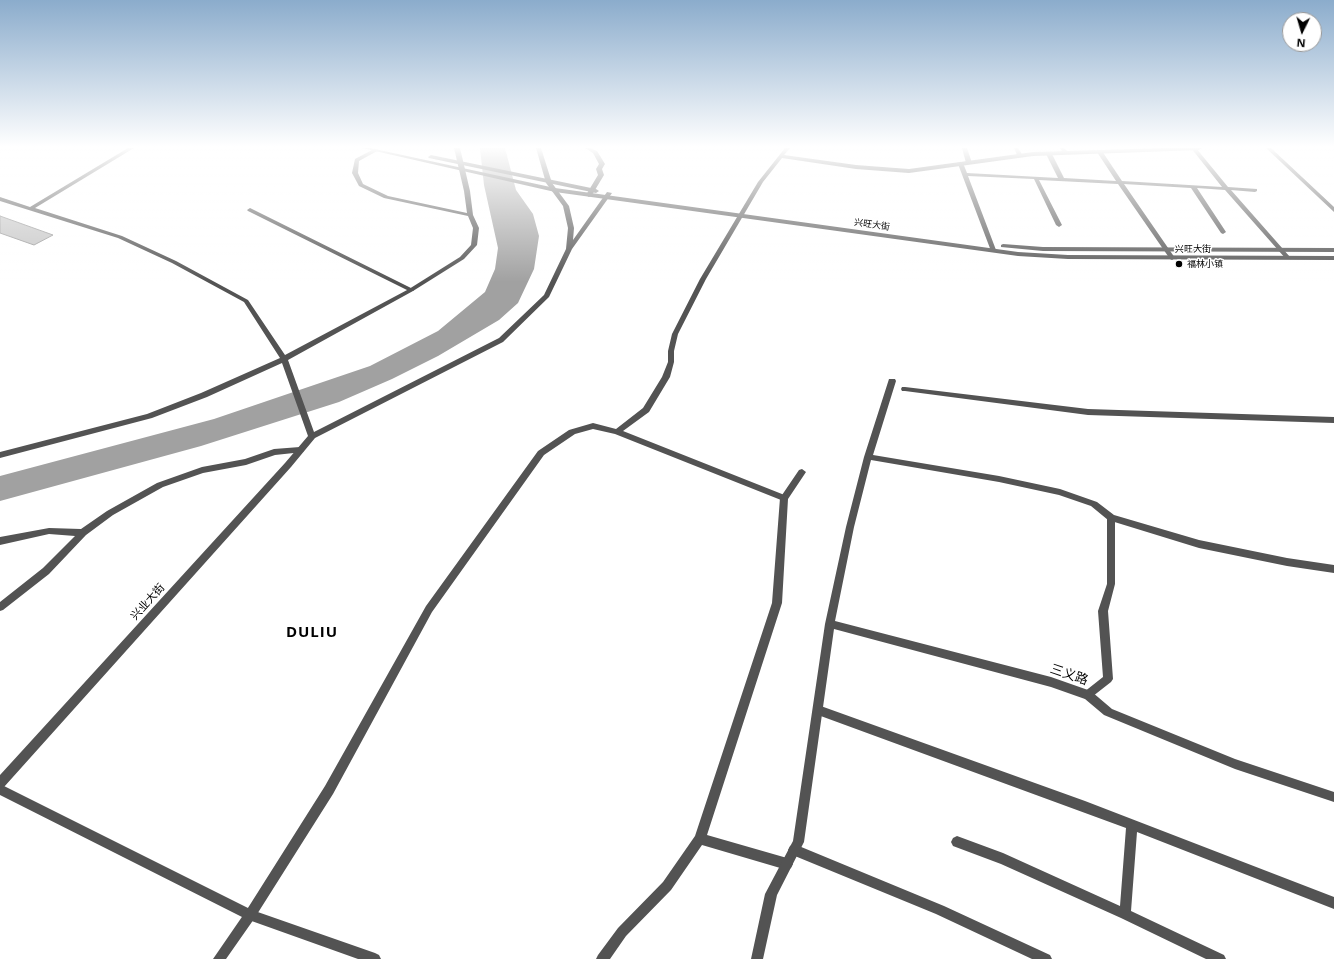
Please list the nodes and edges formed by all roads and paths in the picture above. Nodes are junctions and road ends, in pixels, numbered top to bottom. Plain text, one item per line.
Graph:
1 (56, 193) edge
2 (377, 193) edge
3 (467, 193) edge
4 (557, 193) edge
5 (590, 193) edge
6 (755, 193) edge
7 (972, 193) edge
8 (1043, 193) edge
9 (1126, 193) edge
10 (1197, 193) edge
11 (1229, 193) edge
12 (1316, 193) edge
13 (608, 196) junction
14 (0, 198) edge
15 (31, 208) junction
16 (250, 210) dead end
17 (1334, 210) edge
18 (742, 214) junction
19 (470, 215) junction
20 (1059, 225) dead end
21 (1223, 232) dead end
22 (992, 247) junction
23 (569, 250) junction
24 (1166, 250) junction
25 (1282, 250) junction
26 (1334, 250) edge
27 (1172, 258) junction
28 (1288, 258) junction
29 (1334, 258) edge
30 (411, 290) junction
31 (284, 359) junction
32 (892, 381) dead end
33 (905, 389) dead end
34 (1334, 420) edge
35 (617, 432) junction
36 (312, 436) junction
37 (300, 450) junction
38 (0, 455) edge
39 (868, 457) junction
40 (802, 472) dead end
41 (784, 498) junction
42 (1111, 518) junction
43 (83, 533) junction
44 (0, 541) edge
45 (1334, 569) edge
46 (0, 607) edge
47 (830, 624) junction
48 (1088, 695) junction
49 (818, 710) junction
50 (0, 783) edge
51 (0, 789) edge
52 (1334, 797) edge
53 (1132, 824) junction
54 (700, 839) junction
55 (957, 842) dead end
56 (794, 850) junction
57 (787, 864) junction
58 (1334, 904) edge
59 (1125, 914) junction
60 (250, 915) junction
61 (219, 959) edge
62 (375, 959) edge
63 (602, 959) edge
64 (757, 959) edge
65 (1046, 959) edge
66 (1220, 959) edge

1 - 15 street
2 - 19 street
3 - 19 street
4 - 23 street
5 - 13 street, 兴旺大街
6 - 18 street
7 - 22 street
8 - 20 street
9 - 24 street
10 - 21 street
11 - 25 street
12 - 17 street
13 - 18 street, 兴旺大街
13 - 23 street
14 - 15 street
15 - 31 street
16 - 30 street
18 - 22 street, 兴旺大街
18 - 35 street
19 - 30 street
22 - 24 street, 兴旺大街
22 - 27 street, 兴旺大街
23 - 36 street
24 - 25 street, 兴旺大街
24 - 27 street
25 - 26 street, 兴旺大街
25 - 28 street
27 - 28 street, 兴旺大街
28 - 29 street, 兴旺大街
30 - 31 street
31 - 36 street
31 - 38 street
32 - 39 street
33 - 34 street
35 - 41 street
35 - 60 street
36 - 37 street, 兴业大街
37 - 43 street
37 - 50 street, 兴业大街
39 - 42 street
39 - 47 street
40 - 41 street
41 - 54 street
42 - 45 street
42 - 48 street
43 - 44 street
43 - 46 street
47 - 48 street, 三义路
47 - 49 street
48 - 52 street, 三义路
49 - 53 street
49 - 56 street
51 - 60 street
53 - 58 street
53 - 59 street
54 - 57 street
54 - 63 street
55 - 59 street
56 - 57 street
56 - 65 street
57 - 64 street
59 - 66 street
60 - 61 street
60 - 62 street

